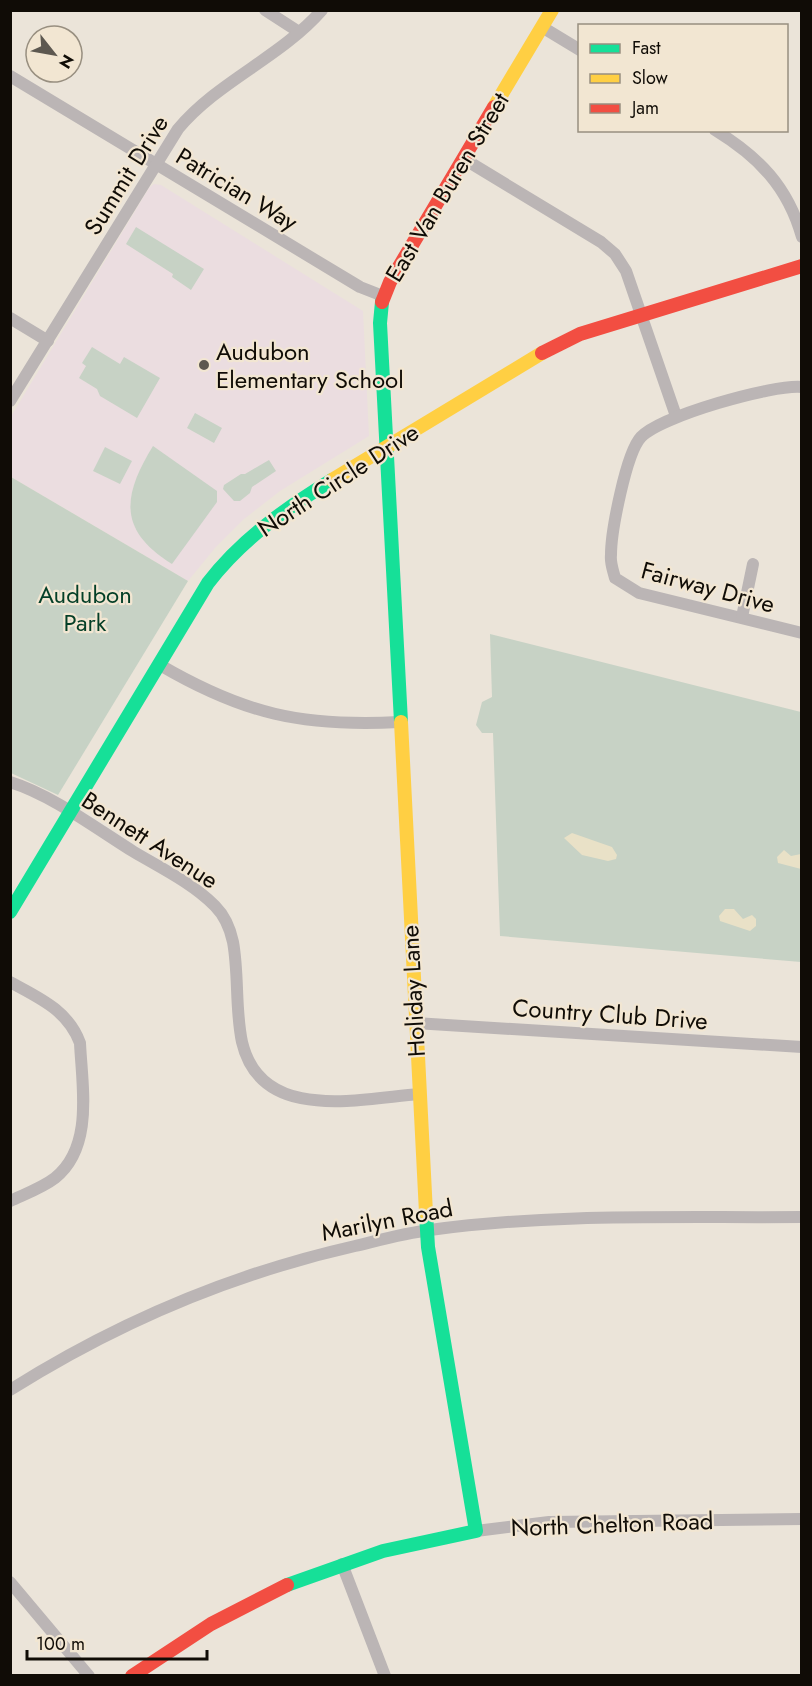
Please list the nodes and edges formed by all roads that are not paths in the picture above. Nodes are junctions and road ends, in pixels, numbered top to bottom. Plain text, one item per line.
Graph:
1 (265, 10) edge
2 (322, 10) edge
3 (552, 10) edge
4 (542, 27) junction
5 (299, 32) junction
6 (578, 49) edge
7 (10, 76) edge
8 (718, 132) edge
9 (464, 159) junction
10 (154, 164) junction
11 (801, 237) edge
12 (801, 266) edge
13 (383, 296) junction
14 (641, 316) junction
15 (10, 318) edge
16 (48, 341) junction
17 (801, 387) edge
18 (10, 401) edge
19 (676, 416) junction
20 (385, 447) junction
21 (753, 564) dead end
22 (615, 578) junction
23 (603, 586) dead end
24 (742, 617) junction
25 (801, 633) edge
26 (160, 665) junction
27 (399, 722) junction
28 (10, 782) edge
29 (71, 813) junction
30 (10, 912) edge
31 (10, 982) edge
32 (415, 1023) junction
33 (801, 1047) edge
34 (419, 1094) junction
35 (10, 1201) edge
36 (801, 1217) edge
37 (427, 1230) junction
38 (10, 1390) edge
39 (801, 1520) edge
40 (476, 1532) junction
41 (342, 1564) junction
42 (10, 1582) edge
43 (89, 1676) edge
44 (132, 1676) edge
45 (385, 1676) edge

1 - 5 street
2 - 5 street, Summit Drive
3 - 4 street, East Van Buren Street
4 - 6 street
4 - 9 street, East Van Buren Street
5 - 10 street, Summit Drive
7 - 10 street, Patrician Way
8 - 11 street
9 - 13 street, East Van Buren Street
9 - 14 street
10 - 13 street, Patrician Way
10 - 16 street, Summit Drive
12 - 14 street, North Circle Drive
13 - 20 street, East Van Buren Street
14 - 19 street
14 - 20 street, North Circle Drive
15 - 16 street
16 - 18 street, Summit Drive
17 - 19 street, Fairway Drive
19 - 22 street, Fairway Drive
20 - 26 street, North Circle Drive
20 - 27 street, Holiday Lane
21 - 24 street
22 - 23 street
22 - 24 street, Fairway Drive
24 - 25 street, Fairway Drive
26 - 27 street
26 - 29 street, North Circle Drive
27 - 32 street, Holiday Lane
28 - 29 street, Bennett Avenue
29 - 30 street, North Circle Drive
29 - 34 street, Bennett Avenue
31 - 35 street
32 - 33 street, Country Club Drive
32 - 34 street, Holiday Lane
34 - 37 street, Holiday Lane
36 - 37 street, Marilyn Road
37 - 38 street, Marilyn Road
37 - 40 street, Holiday Lane
39 - 40 street, North Chelton Road
40 - 41 street, North Chelton Road
41 - 44 street, North Chelton Road
41 - 45 street
42 - 43 street

